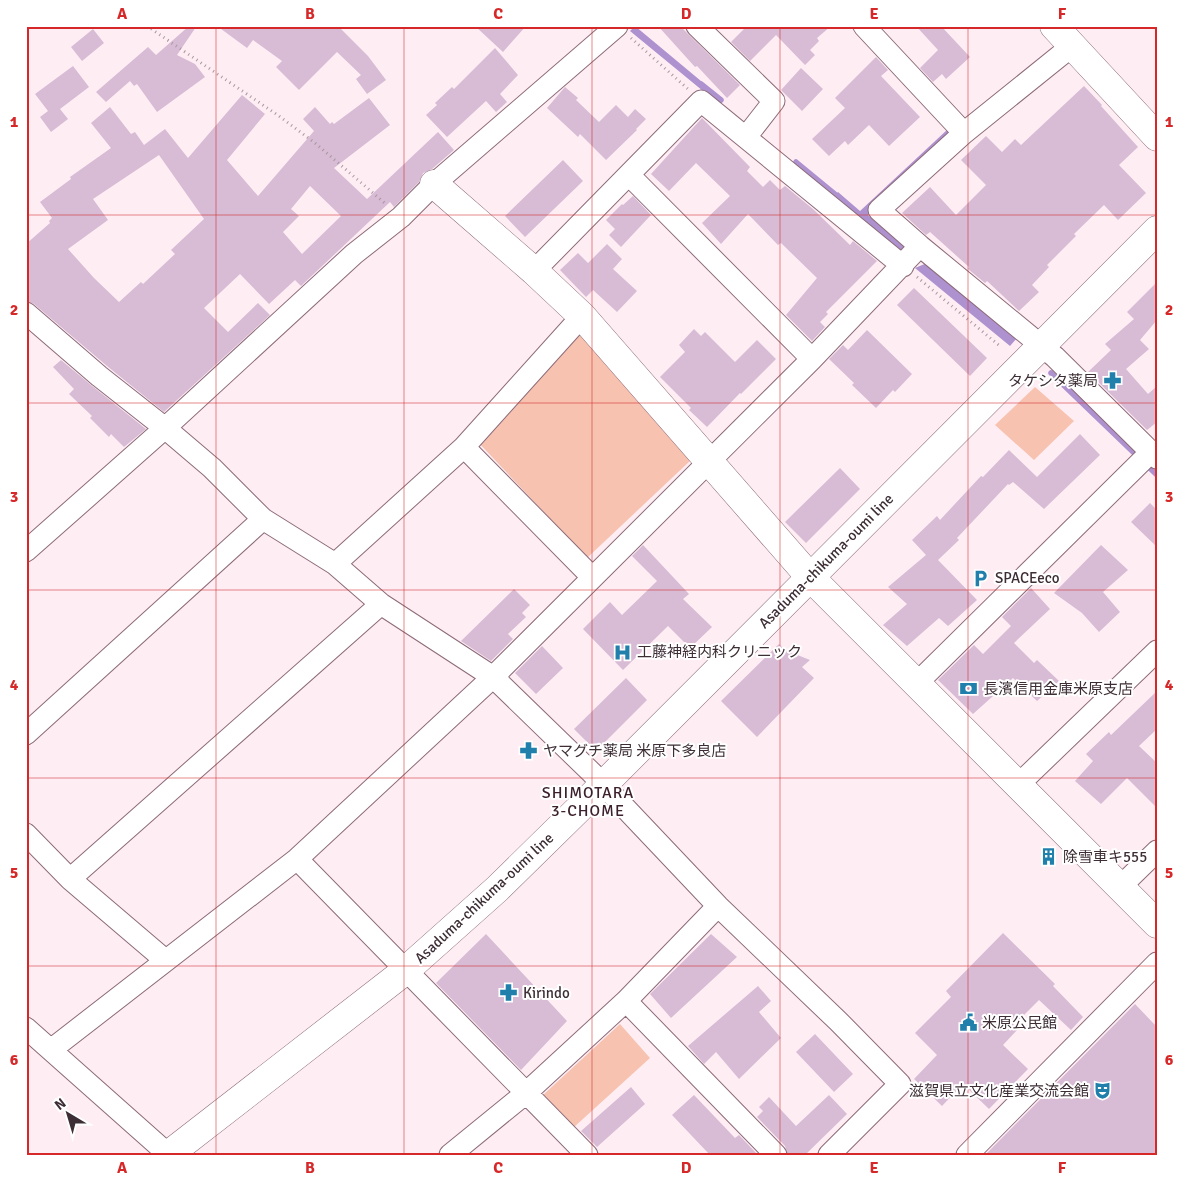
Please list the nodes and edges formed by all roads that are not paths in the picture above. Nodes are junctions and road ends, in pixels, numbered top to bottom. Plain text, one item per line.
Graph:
1 (696, 26) edge
2 (864, 26) edge
3 (621, 29) edge
4 (1059, 31) edge
5 (751, 130) junction
6 (964, 133) junction
7 (1157, 137) edge
8 (628, 175) junction
9 (434, 184) junction
10 (1157, 230) edge
11 (911, 256) junction
12 (534, 271) junction
13 (26, 312) edge
14 (582, 316) junction
15 (1042, 346) junction
16 (812, 359) junction
17 (165, 428) junction
18 (464, 447) junction
19 (1147, 458) edge
20 (709, 461) junction
21 (263, 519) junction
22 (26, 551) edge
23 (334, 564) junction
24 (592, 577) junction
25 (810, 578) junction
26 (381, 604) junction
27 (1157, 651) edge
28 (493, 677) junction
29 (916, 684) junction
30 (26, 734) edge
31 (603, 785) junction
32 (1018, 786) junction
33 (26, 834) edge
34 (1157, 851) edge
35 (297, 859) junction
36 (70, 878) junction
37 (1120, 887) junction
38 (718, 906) junction
39 (1157, 924) edge
40 (166, 960) junction
41 (1157, 963) edge
42 (405, 971) junction
43 (626, 1001) junction
44 (26, 1028) edge
45 (52, 1049) junction
46 (526, 1093) junction
47 (168, 1155) edge
48 (450, 1155) edge
49 (587, 1155) edge
50 (776, 1155) edge
51 (829, 1155) edge
52 (967, 1155) edge

1 - 5 street
2 - 6 street
3 - 9 street
4 - 6 street
4 - 7 main road
5 - 8 street
5 - 11 street
6 - 11 street
8 - 12 street
8 - 16 street
9 - 12 main road
9 - 17 street
10 - 15 main road, Asaduma-chikuma-oumi line
11 - 15 street
11 - 16 street
12 - 14 main road
13 - 17 street
14 - 18 street
14 - 20 main road
15 - 19 street
15 - 25 main road, Asaduma-chikuma-oumi line
16 - 20 street
17 - 21 street
17 - 22 street
18 - 23 street
18 - 24 street
19 - 29 street
20 - 24 street
20 - 25 main road
21 - 23 street
21 - 30 street
23 - 26 street
24 - 28 street
25 - 29 main road
25 - 31 main road, Asaduma-chikuma-oumi line
26 - 28 street
26 - 36 street
27 - 32 street
28 - 31 street
28 - 35 street
29 - 32 main road
31 - 38 street
31 - 42 main road, Asaduma-chikuma-oumi line
32 - 37 main road
33 - 36 street
34 - 37 street
35 - 40 street
35 - 42 street
36 - 40 street
37 - 39 main road
38 - 43 street
38 - 51 street
40 - 45 street
41 - 52 street
42 - 46 street
42 - 47 main road, Asaduma-chikuma-oumi line
43 - 46 street
43 - 50 street
44 - 45 street
45 - 47 street
46 - 48 street
46 - 49 street

